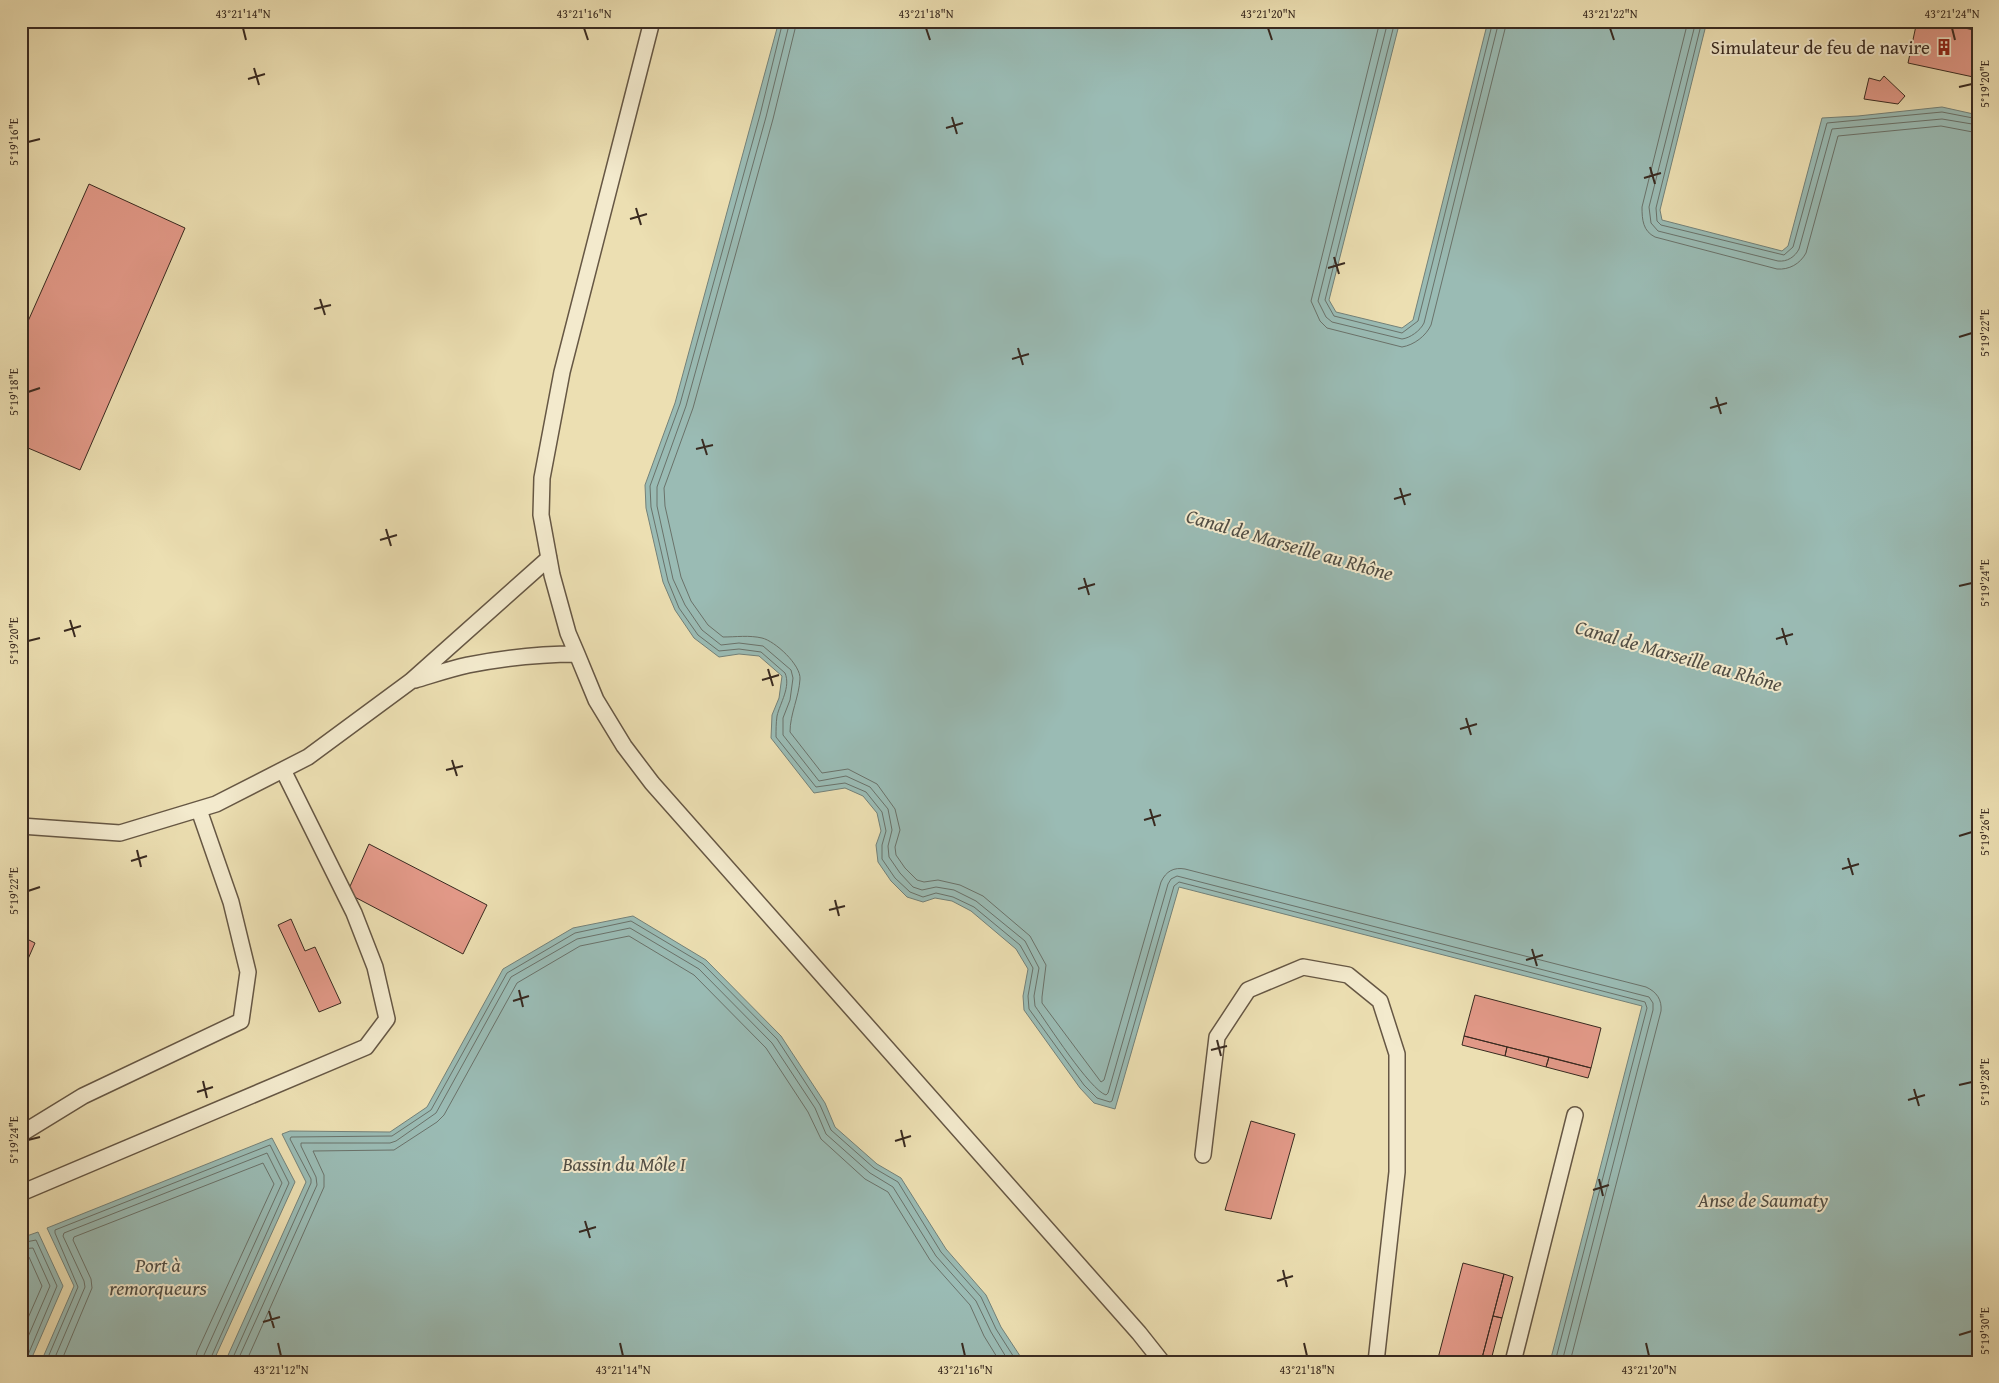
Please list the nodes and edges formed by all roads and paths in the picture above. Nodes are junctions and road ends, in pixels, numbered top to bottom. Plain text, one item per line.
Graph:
1 (652, 21) edge
2 (549, 558) junction
3 (577, 654) junction
4 (411, 682) junction
5 (283, 770) junction
6 (199, 810) junction
7 (21, 826) edge
8 (1576, 1115) dead end
9 (21, 1134) edge
10 (1203, 1155) dead end
11 (21, 1193) edge
12 (1162, 1362) edge
13 (1376, 1362) edge
14 (1513, 1362) edge

1 - 2 lane
2 - 3 lane
2 - 4 lane
3 - 4 lane
3 - 12 lane
4 - 5 lane
5 - 6 lane
5 - 11 lane
6 - 7 lane
6 - 9 lane
8 - 14 lane
10 - 13 lane

